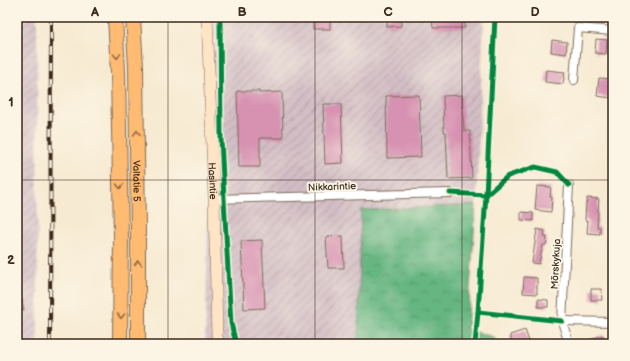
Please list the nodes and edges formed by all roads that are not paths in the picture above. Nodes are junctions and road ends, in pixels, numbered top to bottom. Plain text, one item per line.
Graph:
1 (115, 17) edge
2 (133, 17) edge
3 (207, 17) edge
4 (613, 31) edge
5 (574, 80) dead end
6 (569, 185) dead end
7 (450, 193) dead end
8 (214, 199) junction
9 (562, 321) junction
10 (613, 322) edge
11 (120, 344) edge
12 (138, 344) edge
13 (219, 344) edge
14 (569, 344) edge

1 -> 11 highway, Valtatie 5
12 -> 2 highway, Valtatie 5
3 - 8 street, Hasintie
4 - 5 street
6 - 9 street, Mörskykuja
7 - 8 street, Nikkarintie
8 - 13 street, Hasintie
9 - 10 street
9 - 14 street, Mörskykuja

